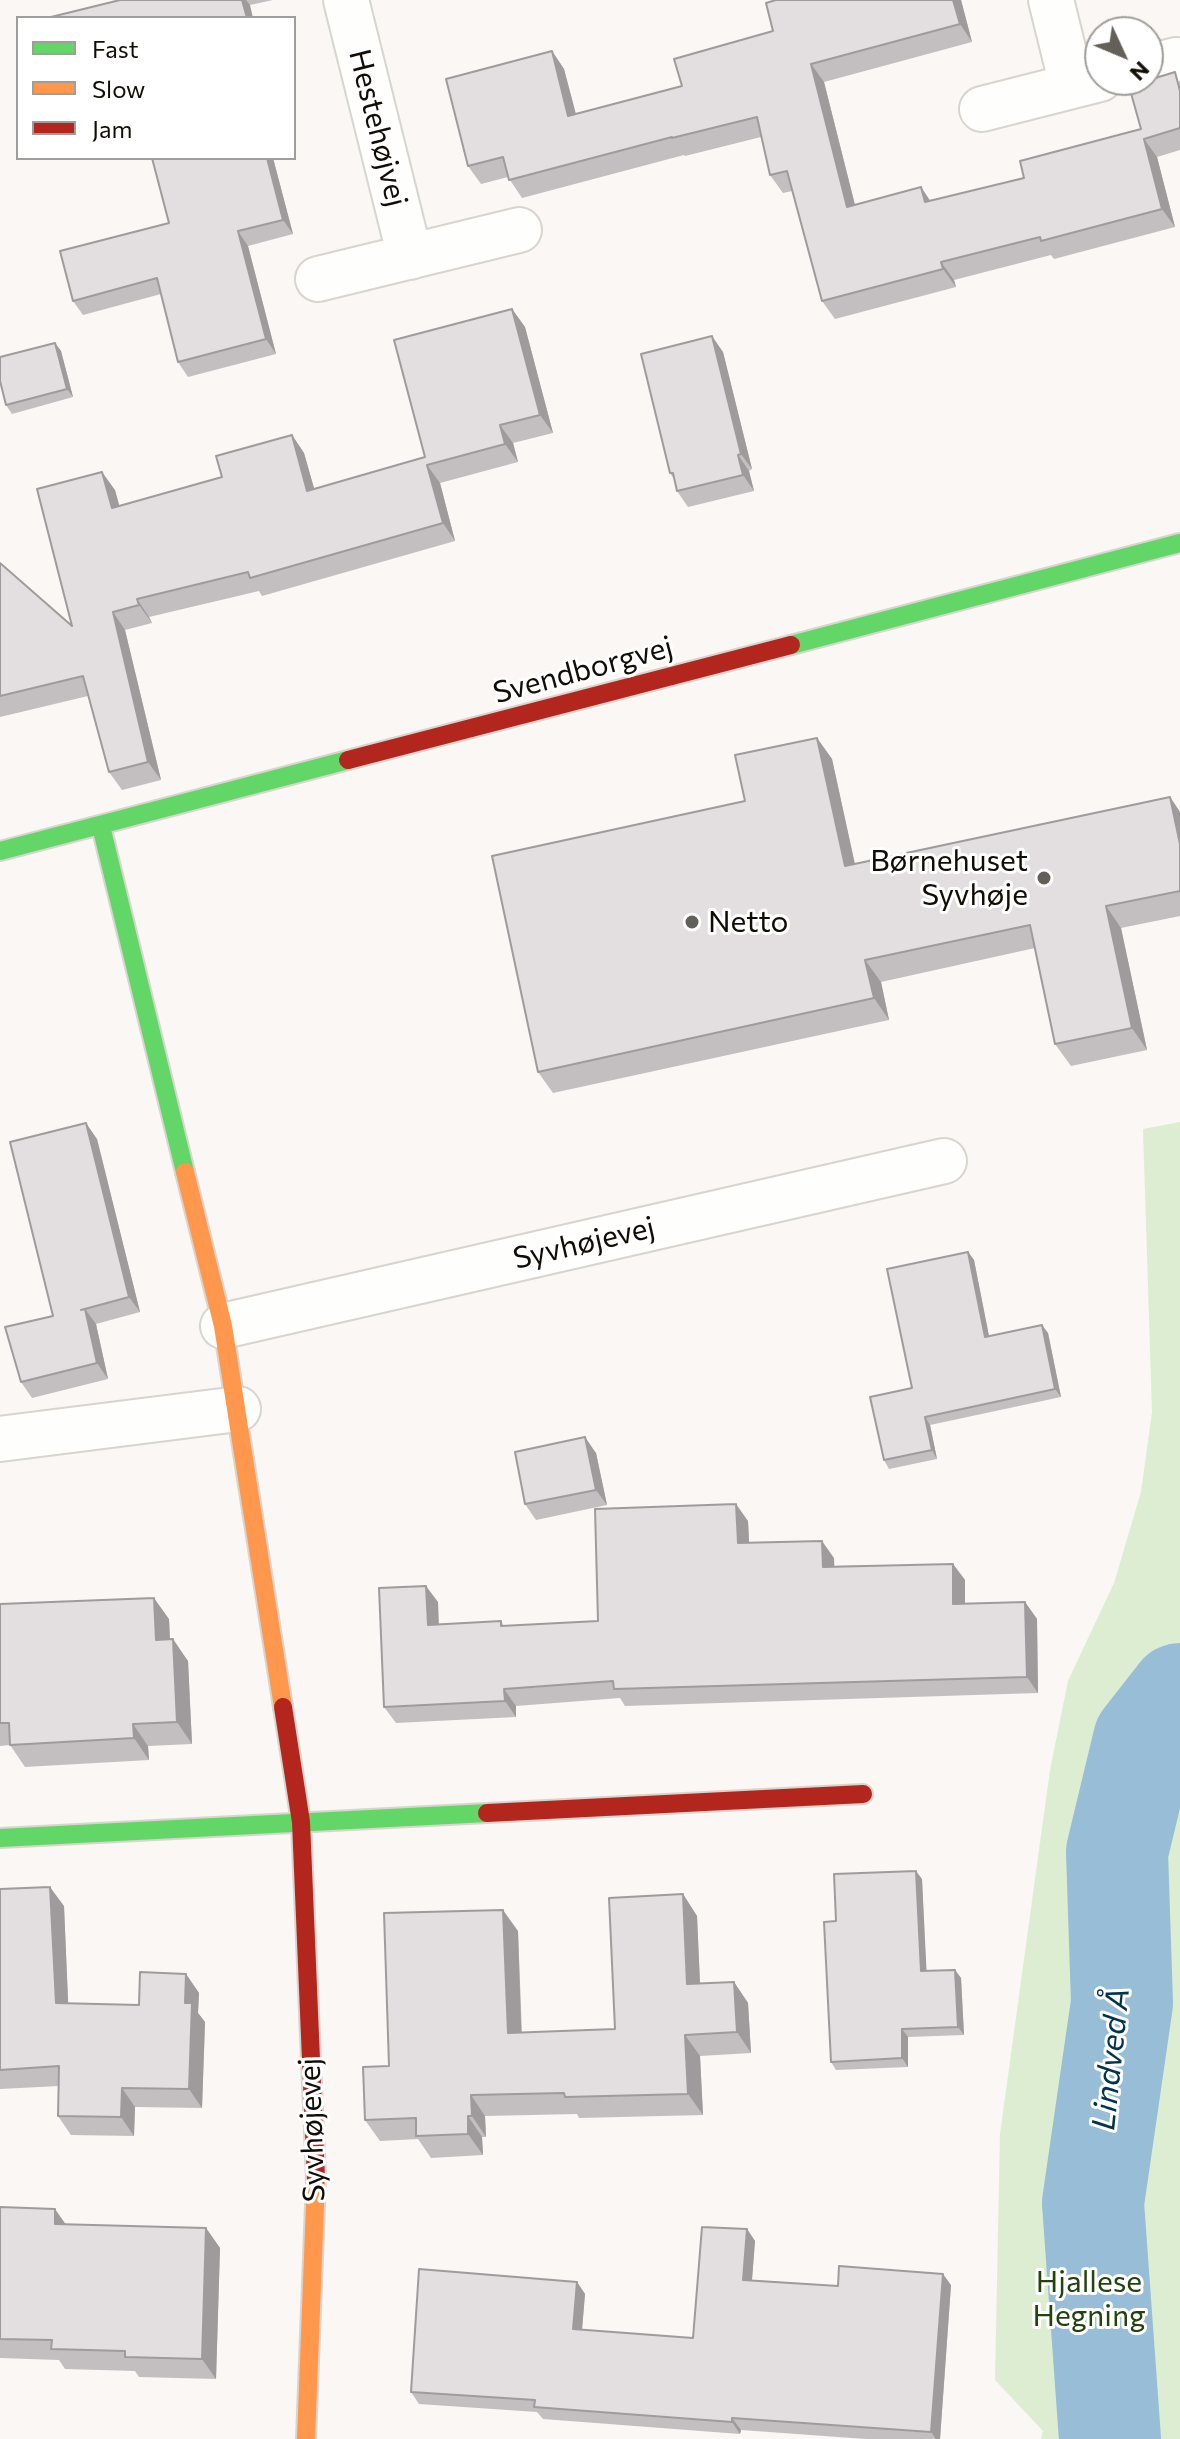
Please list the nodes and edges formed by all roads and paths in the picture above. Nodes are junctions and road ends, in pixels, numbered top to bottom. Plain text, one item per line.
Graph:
1 (346, 0) edge
2 (1051, 0) edge
3 (1084, 77) edge
4 (1084, 83) edge
5 (982, 109) dead end
6 (519, 230) dead end
7 (410, 257) junction
8 (318, 279) dead end
9 (1180, 543) edge
10 (101, 826) junction
11 (0, 851) edge
12 (944, 1161) dead end
13 (223, 1326) junction
14 (238, 1409) junction
15 (0, 1439) edge
16 (863, 1794) dead end
17 (301, 1822) junction
18 (0, 1838) edge
19 (306, 2439) edge

1 - 7 street, Hestehøjvej
2 - 3 street
4 - 5 street
6 - 7 street
7 - 8 street
9 - 10 street, Svendborgvej
10 - 11 street, Svendborgvej
10 - 13 street, Syvhøjevej
12 - 13 street, Syvhøjevej
13 - 14 street, Syvhøjevej
14 - 15 street
14 - 17 street, Syvhøjevej
16 - 17 street
17 - 18 street
17 - 19 street, Syvhøjevej

